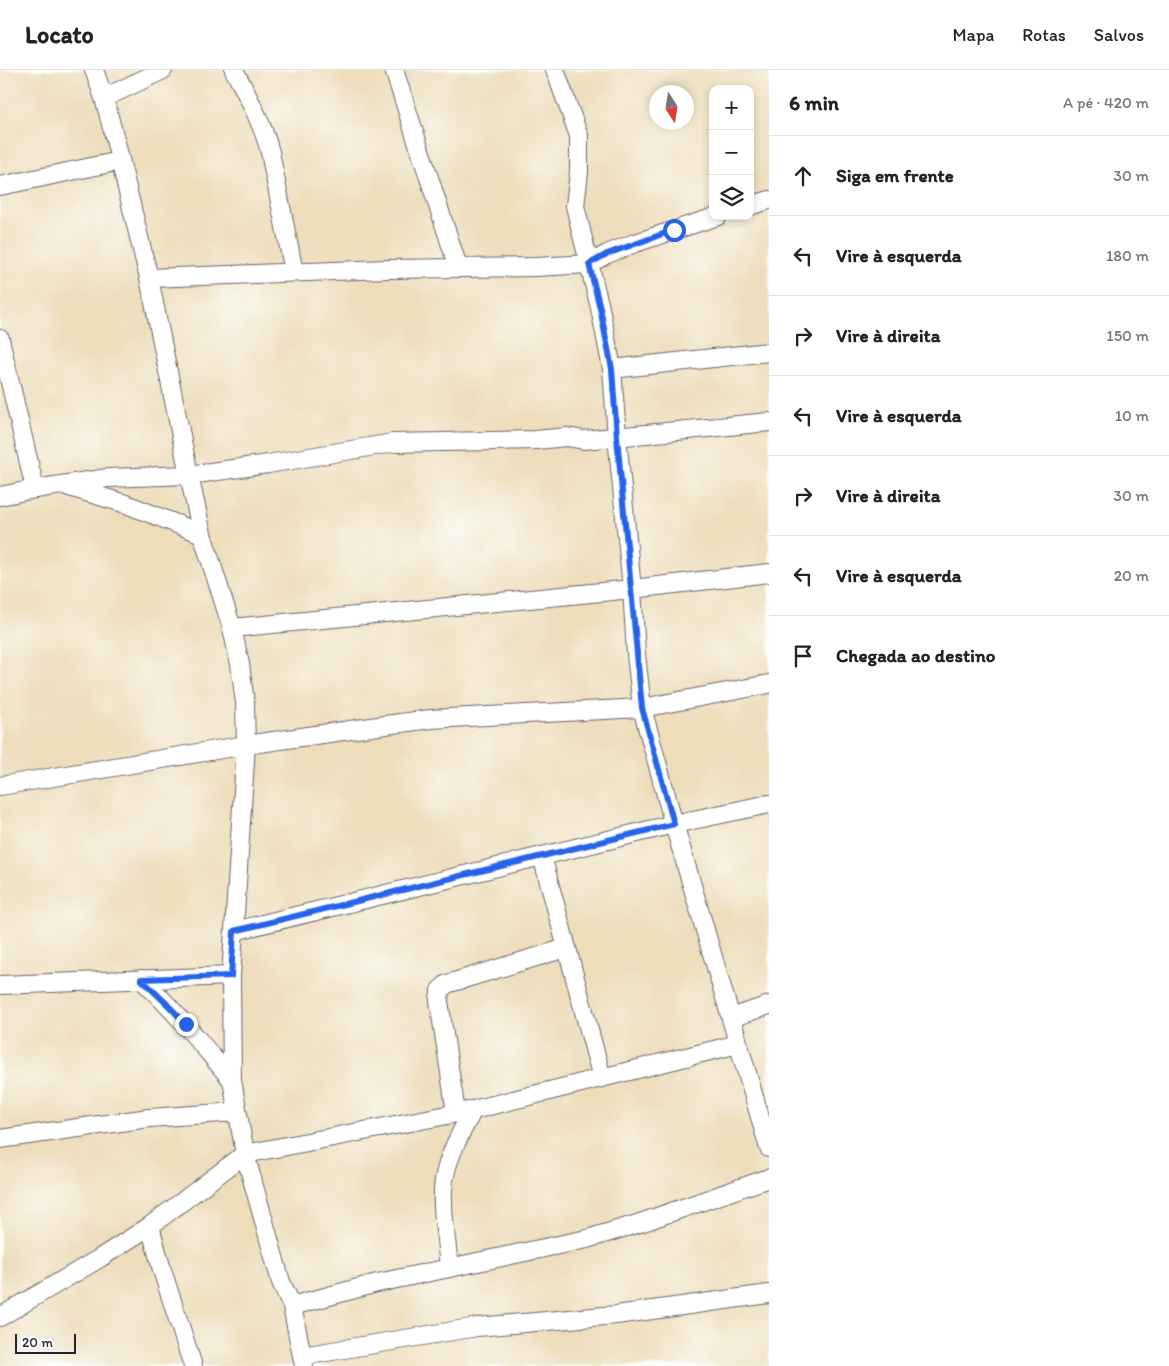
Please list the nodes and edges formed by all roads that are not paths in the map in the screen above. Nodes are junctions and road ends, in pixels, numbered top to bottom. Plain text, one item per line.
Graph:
1 (94, 70) edge
2 (163, 70) edge
3 (234, 70) edge
4 (394, 70) edge
5 (555, 70) edge
6 (104, 98) junction
7 (120, 161) junction
8 (0, 186) edge
9 (769, 200) edge
10 (754, 205) edge
11 (709, 219) edge
12 (589, 264) junction
13 (458, 267) junction
14 (294, 272) junction
15 (149, 278) junction
16 (0, 339) edge
17 (769, 352) edge
18 (612, 369) junction
19 (769, 422) edge
20 (617, 437) junction
21 (188, 475) junction
22 (64, 485) junction
23 (35, 489) junction
24 (0, 496) edge
25 (202, 534) junction
26 (769, 573) edge
27 (632, 589) junction
28 (232, 628) junction
29 (769, 684) edge
30 (642, 708) junction
31 (246, 745) junction
32 (0, 786) edge
33 (769, 804) edge
34 (674, 824) junction
35 (542, 856) junction
36 (234, 931) junction
37 (566, 948) junction
38 (231, 976) junction
39 (141, 979) junction
40 (0, 985) edge
41 (769, 1005) edge
42 (731, 1018) junction
43 (738, 1044) junction
44 (602, 1078) junction
45 (232, 1080) junction
46 (237, 1112) junction
47 (464, 1112) junction
48 (0, 1139) edge
49 (769, 1148) edge
50 (245, 1154) junction
51 (769, 1178) edge
52 (150, 1226) junction
53 (449, 1268) junction
54 (769, 1294) edge
55 (292, 1306) junction
56 (0, 1317) edge
57 (303, 1361) edge
58 (193, 1366) edge

1 - 6 street
2 - 6 street
3 - 14 street
4 - 13 street
5 - 12 street
6 - 7 street
7 - 8 street
7 - 15 street
9 - 10 street
11 - 12 street
12 - 13 street
12 - 18 street
13 - 14 street
14 - 15 street
15 - 21 street
16 - 23 street
17 - 18 street
18 - 20 street
19 - 20 street
20 - 21 street
20 - 27 street
21 - 22 street
21 - 25 street
22 - 23 street
22 - 25 street
23 - 24 street
25 - 28 street
26 - 27 street
27 - 28 street
27 - 30 street
28 - 31 street
29 - 30 street
30 - 31 street
30 - 34 street
31 - 32 street
31 - 36 street
33 - 34 street
34 - 35 street
34 - 42 street
35 - 36 street
35 - 37 street
36 - 38 street
37 - 44 street
37 - 47 street
38 - 39 street
38 - 45 street
39 - 40 street
39 - 45 street
41 - 42 street
42 - 43 street
43 - 44 street
43 - 49 street
44 - 47 street
45 - 46 street
46 - 48 street
46 - 50 street
47 - 50 street
47 - 53 street
50 - 52 street
50 - 55 street
51 - 53 street
52 - 56 street
52 - 58 street
53 - 55 street
54 - 57 street
55 - 57 street

